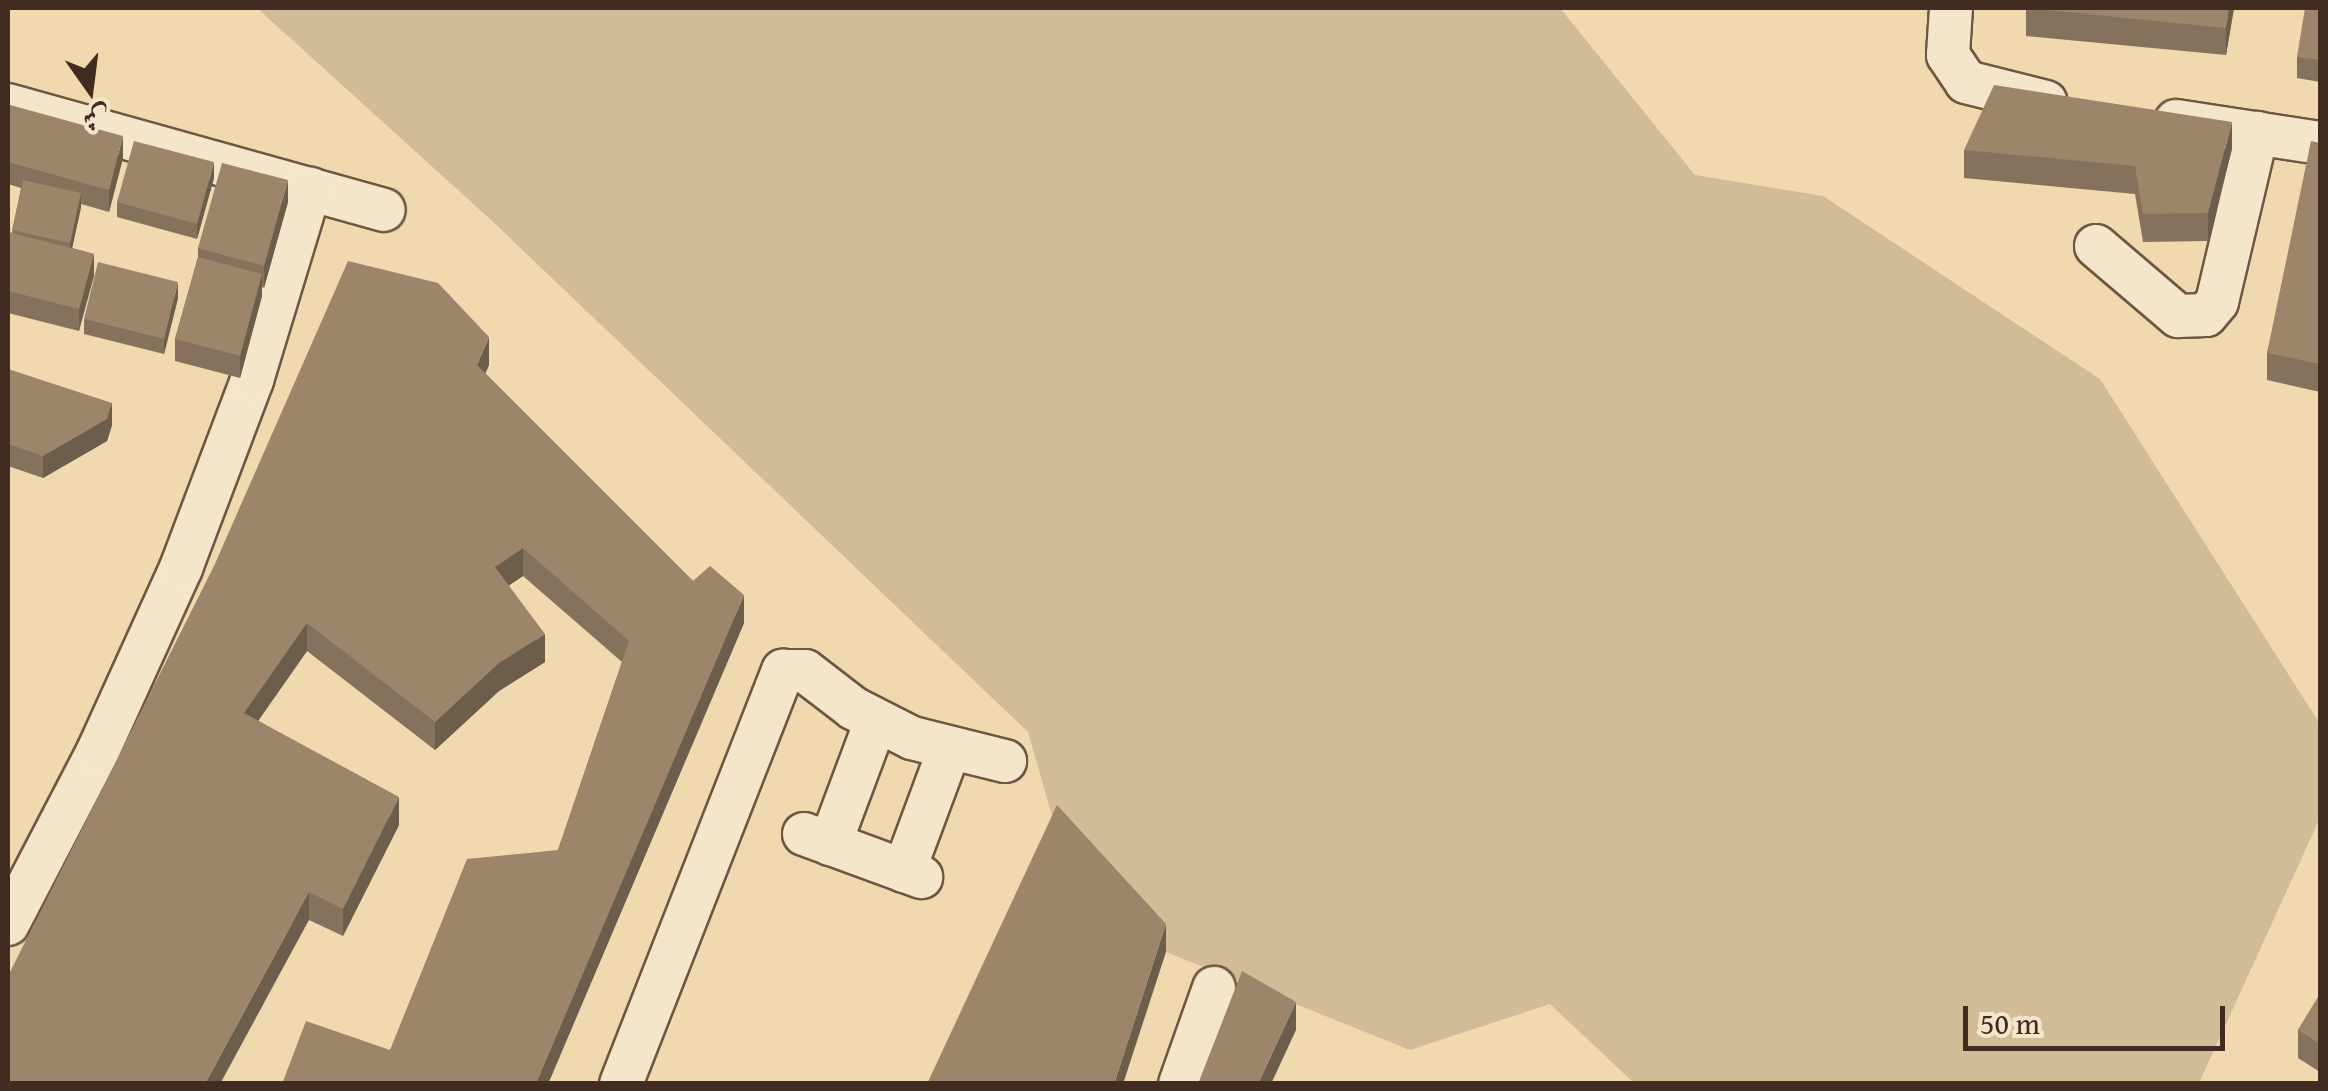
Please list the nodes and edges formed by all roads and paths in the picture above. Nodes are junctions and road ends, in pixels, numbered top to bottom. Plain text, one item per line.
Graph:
1 (1950, 8) edge
2 (8, 105) edge
3 (2257, 133) junction
4 (2320, 143) edge
5 (310, 189) junction
6 (384, 210) dead end
7 (2096, 246) dead end
8 (876, 721) junction
9 (949, 750) junction
10 (1005, 760) dead end
11 (8, 924) edge
12 (1214, 988) dead end
13 (620, 1084) edge
14 (1180, 1084) edge

1 - 3 street
2 - 5 street
3 - 4 street
3 - 7 street
5 - 6 street
5 - 11 street
8 - 9 street
8 - 9 street
8 - 13 street
9 - 10 street
12 - 14 street

